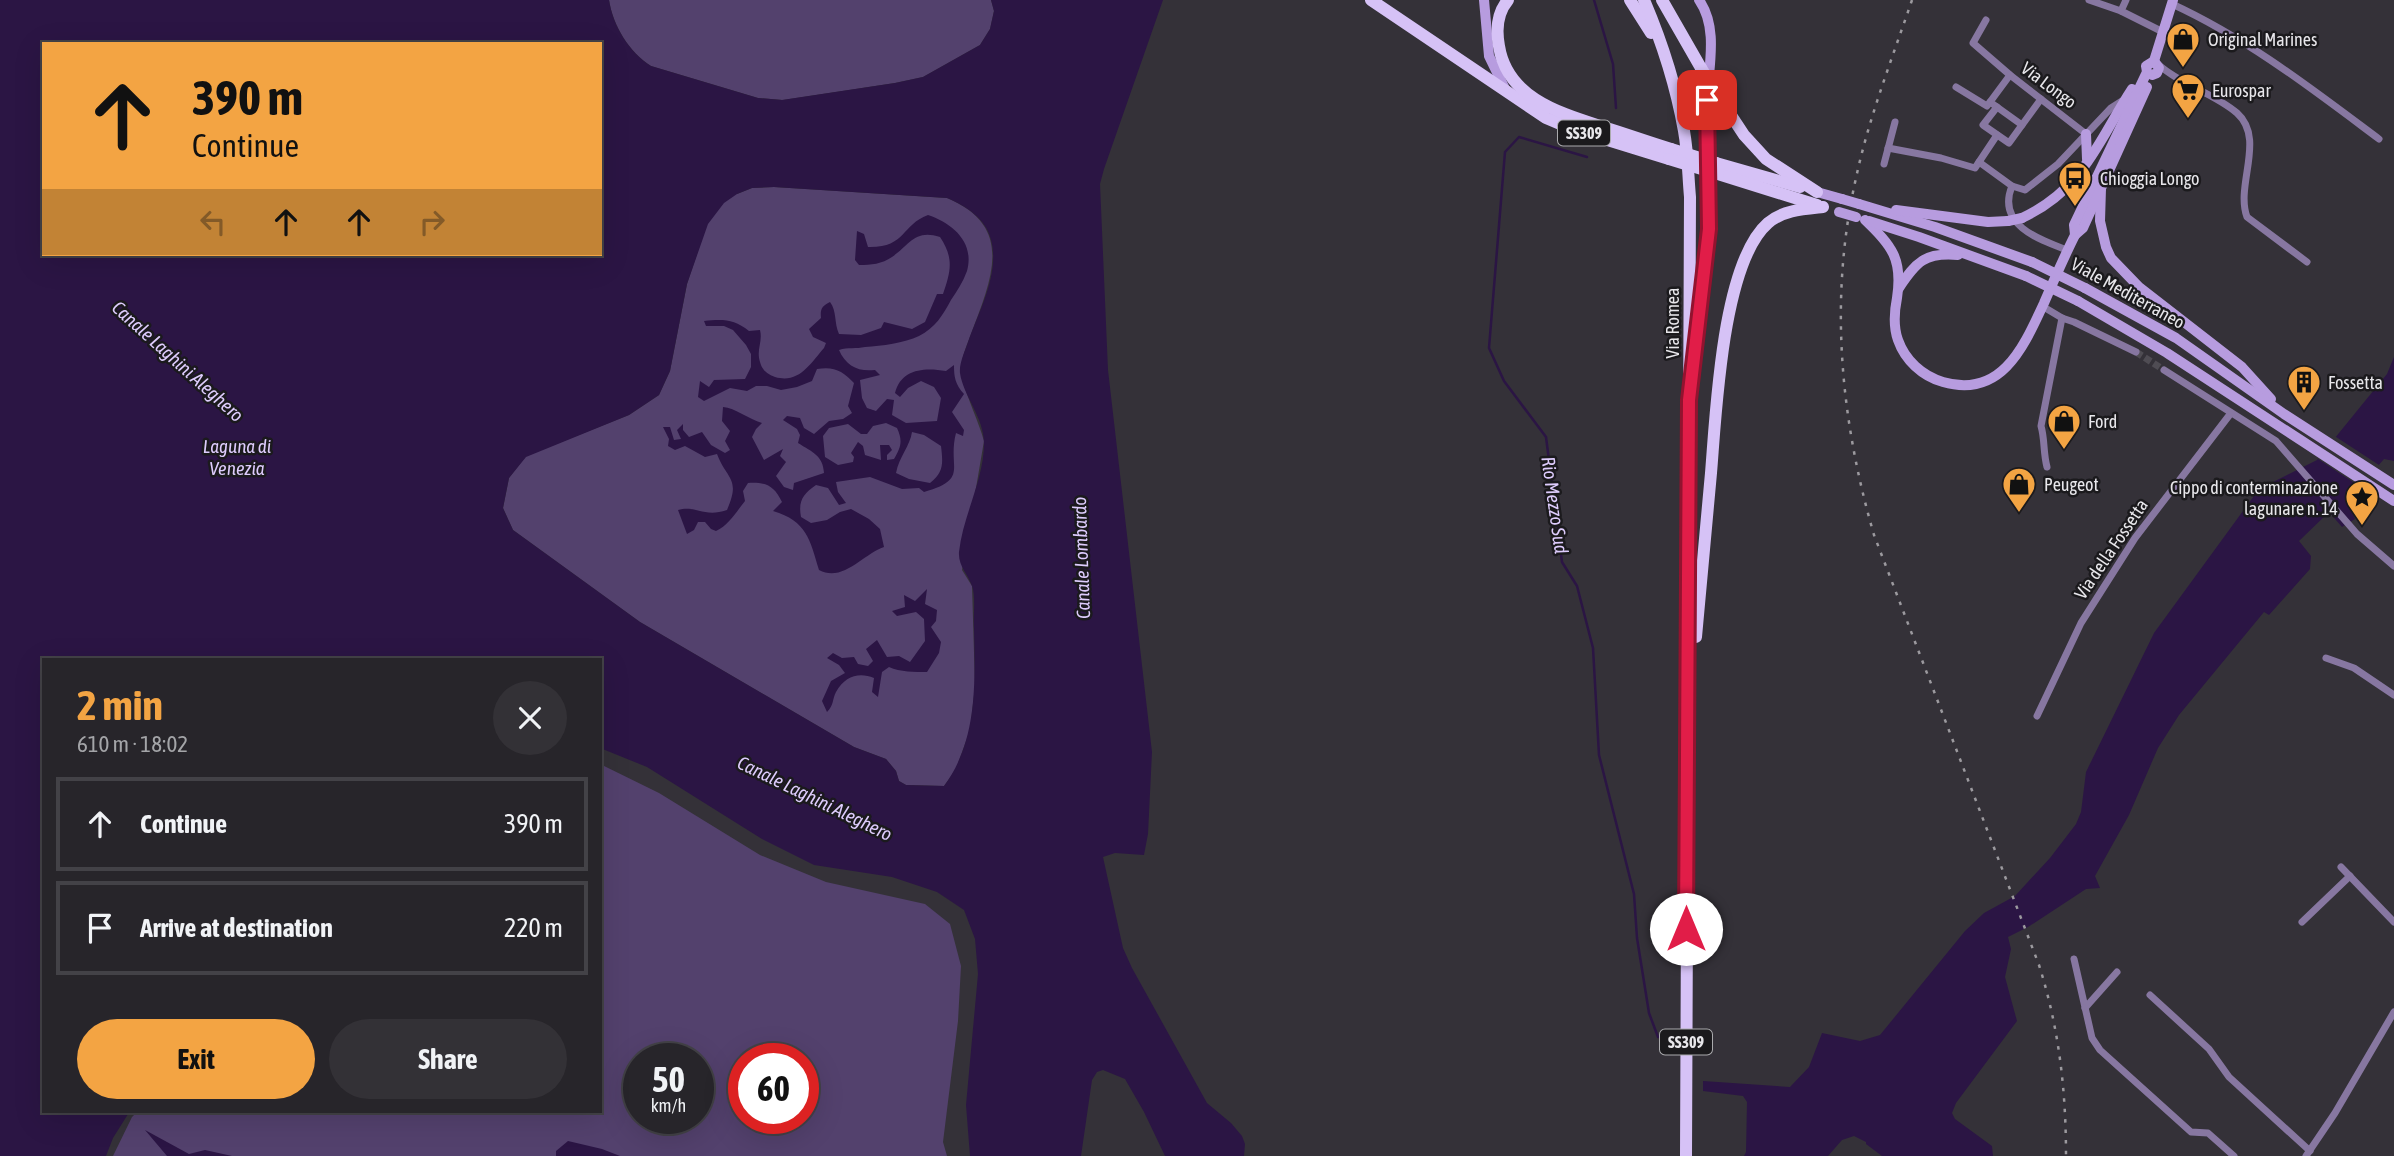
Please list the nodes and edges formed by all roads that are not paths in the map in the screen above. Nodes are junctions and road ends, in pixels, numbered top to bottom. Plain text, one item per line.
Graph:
1 (1371, 0) edge
2 (1484, 0) edge
3 (1508, 0) edge
4 (1630, 0) edge
5 (1644, 0) edge
6 (1662, 0) edge
7 (1699, 0) edge
8 (2089, 0) edge
9 (2126, 0) edge
10 (2173, 2) edge
11 (2121, 11) junction
12 (1986, 20) dead end
13 (2163, 32) junction
14 (1669, 68) junction
15 (2151, 68) junction
16 (2010, 75) junction
17 (1956, 87) dead end
18 (1506, 93) junction
19 (2041, 99) junction
20 (2125, 99) junction
21 (1993, 104) junction
22 (1895, 122) dead end
23 (2022, 125) junction
24 (2086, 134) junction
25 (1997, 135) junction
26 (2379, 139) dead end
27 (1888, 148) junction
28 (1670, 154) junction
29 (1979, 162) junction
30 (1884, 164) dead end
31 (2086, 167) junction
32 (1717, 168) junction
33 (2012, 186) junction
34 (2101, 188) junction
35 (1817, 192) junction
36 (1823, 207) junction
37 (1873, 208) junction
38 (1861, 219) junction
39 (2075, 235) junction
40 (2067, 250) junction
41 (1979, 258) junction
42 (2306, 262) dead end
43 (1899, 288) junction
44 (2042, 306) junction
45 (2062, 318) junction
46 (2136, 352) tunnel mouth
47 (2164, 370) tunnel mouth
48 (1689, 400) junction
49 (2231, 413) junction
50 (2284, 414) junction
51 (2047, 467) dead end
52 (2394, 485) edge
53 (2394, 501) edge
54 (2394, 566) edge
55 (2326, 658) dead end
56 (1689, 690) junction
57 (2394, 695) edge
58 (2037, 716) dead end
59 (2341, 867) dead end
60 (2350, 876) junction
61 (2302, 922) dead end
62 (2394, 922) edge
63 (2074, 959) dead end
64 (2117, 972) dead end
65 (2150, 995) dead end
66 (2085, 1008) junction
67 (2394, 1012) edge
68 (2308, 1153) edge
69 (1686, 1156) edge
70 (2234, 1156) edge

1 - 18 main road, SS309
2 - 18 street
3 - 28 main road, SS309
4 - 14 main road, SS309
5 - 14 main road, Via Romea / SS309
6 - 35 main road, bridge
7 - 48 street
8 - 11 street
9 - 11 street
10 - 13 street
10 - 26 street
11 - 13 street
12 - 16 street, Via Longo
13 - 15 street
14 - 48 main road, Via Romea / SS309
15 - 20 street
15 - 34 street
15 - 39 street
15 - 42 street
16 - 19 street, Via Longo
16 - 21 street
17 - 21 street
18 - 28 main road, SS309
19 - 23 street
19 - 24 street, Via Longo
20 - 24 street
20 - 31 street
21 - 23 street
21 - 25 street
22 - 27 street
23 - 25 street
24 - 31 street
24 - 33 street
25 - 29 street
27 - 29 street
27 - 30 street
28 - 32 main road, SS309, bridge
29 - 33 street
31 - 37 street, bridge
32 - 35 main road, SS309
32 - 36 main road, SS309
33 - 40 street
34 - 39 street
34 - 50 street
35 - 37 street, Viale Mediterraneo, bridge
36 - 38 street, Viale Mediterraneo, bridge
36 - 56 main road, SS309
37 - 50 street, Viale Mediterraneo, bridge
38 - 41 street, Viale Mediterraneo
38 - 43 street
39 - 40 street
40 - 44 street
41 - 43 street
41 - 53 street, Viale Mediterraneo, bridge
43 - 44 street
44 - 45 street
45 - 46 street
45 - 51 street
47 - 49 street
48 - 56 main road, Via Romea / SS309
49 - 54 street
49 - 58 street, Via della Fossetta
50 - 52 street, Viale Mediterraneo
55 - 57 street
56 - 69 main road, Via Romea / SS309
59 - 60 street
60 - 61 street
60 - 62 street
63 - 66 street
64 - 66 street
65 - 68 street
66 - 70 street
67 - 68 street

